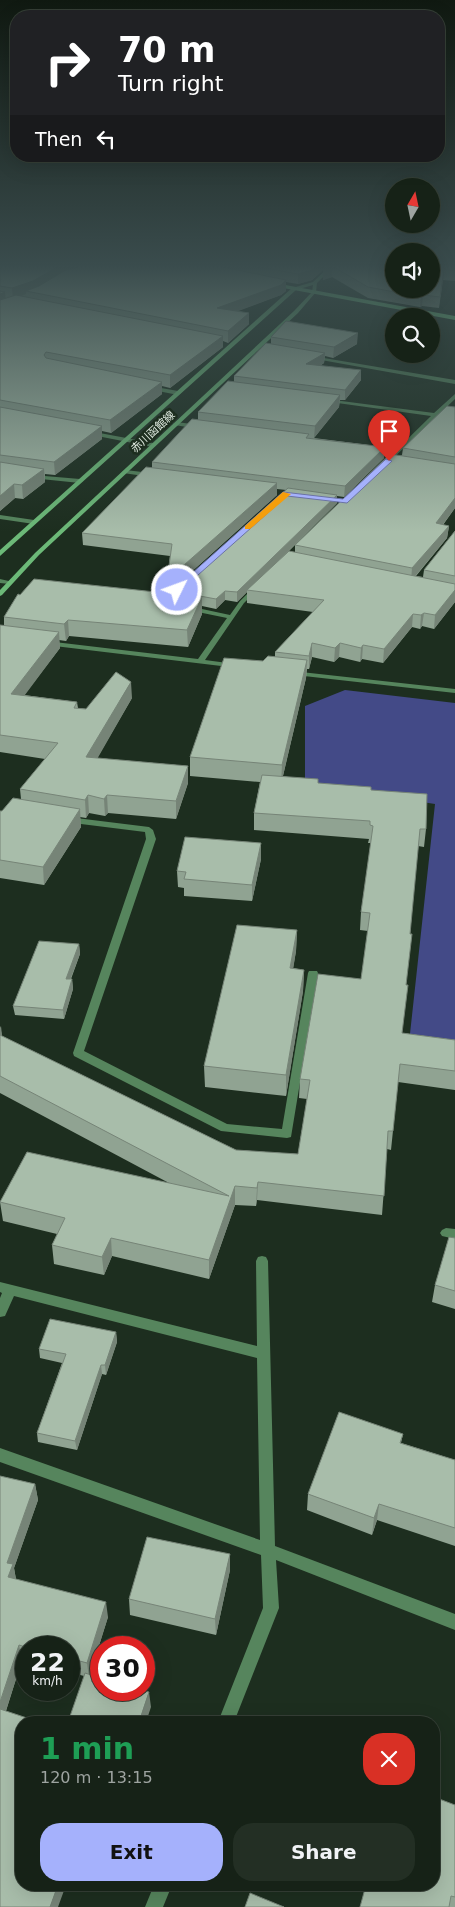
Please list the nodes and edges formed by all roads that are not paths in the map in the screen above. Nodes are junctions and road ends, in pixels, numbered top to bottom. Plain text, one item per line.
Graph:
1 (222, 354) edge
2 (250, 354) edge
3 (301, 355) edge
4 (455, 382) edge
5 (143, 387) edge
6 (214, 388) junction
7 (222, 389) edge
8 (178, 393) junction
9 (455, 396) edge
10 (318, 400) edge
11 (436, 415) junction
12 (176, 424) junction
13 (203, 427) edge
14 (82, 432) edge
15 (125, 440) junction
16 (153, 445) junction
17 (389, 461) junction
18 (398, 462) edge
19 (381, 467) edge
20 (125, 472) junction
21 (25, 475) edge
22 (163, 477) edge
23 (80, 481) junction
24 (0, 517) edge
25 (34, 522) junction
26 (0, 554) edge
27 (0, 581) edge
28 (10, 582) junction
29 (261, 584) edge
30 (0, 594) edge
31 (183, 606) edge
32 (231, 617) junction
33 (39, 642) edge
34 (200, 662) junction
35 (239, 666) edge
36 (288, 672) edge
37 (455, 691) edge
38 (57, 818) edge
39 (313, 973) dead end
40 (262, 1261) dead end
41 (5, 1289) edge
42 (0, 1312) edge
43 (264, 1354) junction
44 (0, 1455) edge
45 (268, 1550) junction
46 (455, 1622) edge
47 (228, 1716) edge
48 (161, 1891) edge
49 (154, 1907) edge

1 - 8 main road, 赤川函館線
2 - 6 main road, 赤川函館線
3 - 4 street
5 - 8 street
6 - 7 street
6 - 12 main road, 赤川函館線
8 - 15 main road, 赤川函館線
9 - 11 street
10 - 11 street
11 - 17 street
12 - 13 street
12 - 16 main road, 赤川函館線
14 - 15 street
15 - 16 street
15 - 23 main road, 赤川函館線
16 - 20 main road, 赤川函館線
17 - 18 street
17 - 19 street
20 - 22 street
20 - 28 main road, 赤川函館線
21 - 23 street
23 - 25 main road, 赤川函館線
24 - 25 street
25 - 26 main road, 赤川函館線
27 - 28 street
28 - 30 main road, 赤川函館線
29 - 32 street
31 - 32 street
32 - 34 street
33 - 34 street
34 - 35 street
36 - 37 street
38 - 39 street
40 - 43 street
41 - 42 street
41 - 43 street
43 - 45 street
44 - 45 street
45 - 46 street
45 - 47 street
48 - 49 street

